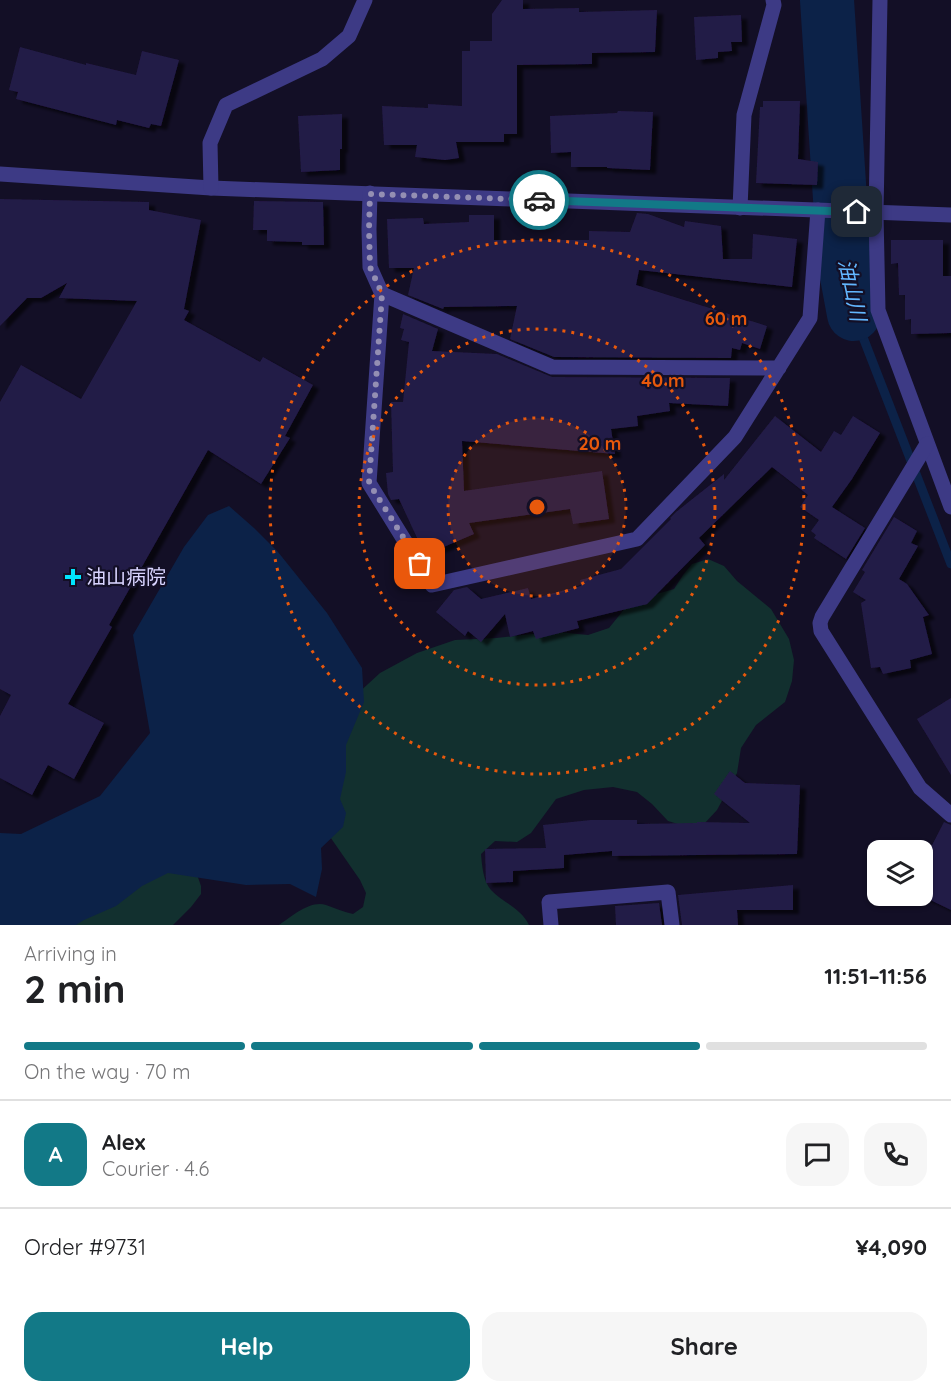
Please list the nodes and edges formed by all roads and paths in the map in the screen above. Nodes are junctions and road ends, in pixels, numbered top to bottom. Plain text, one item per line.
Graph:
1 (365, 0) edge
2 (773, 0) edge
3 (880, 0) edge
4 (0, 174) edge
5 (211, 188) junction
6 (370, 194) junction
7 (740, 208) junction
8 (818, 210) junction
9 (876, 213) junction
10 (951, 215) edge
11 (382, 294) junction
12 (779, 368) junction
13 (927, 444) junction
14 (951, 506) edge
15 (951, 815) edge
16 (551, 925) edge
17 (672, 925) edge

1 - 5 street
2 - 7 street
3 - 9 street
4 - 5 street
5 - 6 street
6 - 7 street
6 - 11 street
7 - 8 street
8 - 9 street
8 - 12 street
9 - 10 street
9 - 13 street
11 - 12 street
11 - 12 street
13 - 14 street
13 - 15 street
16 - 17 street

